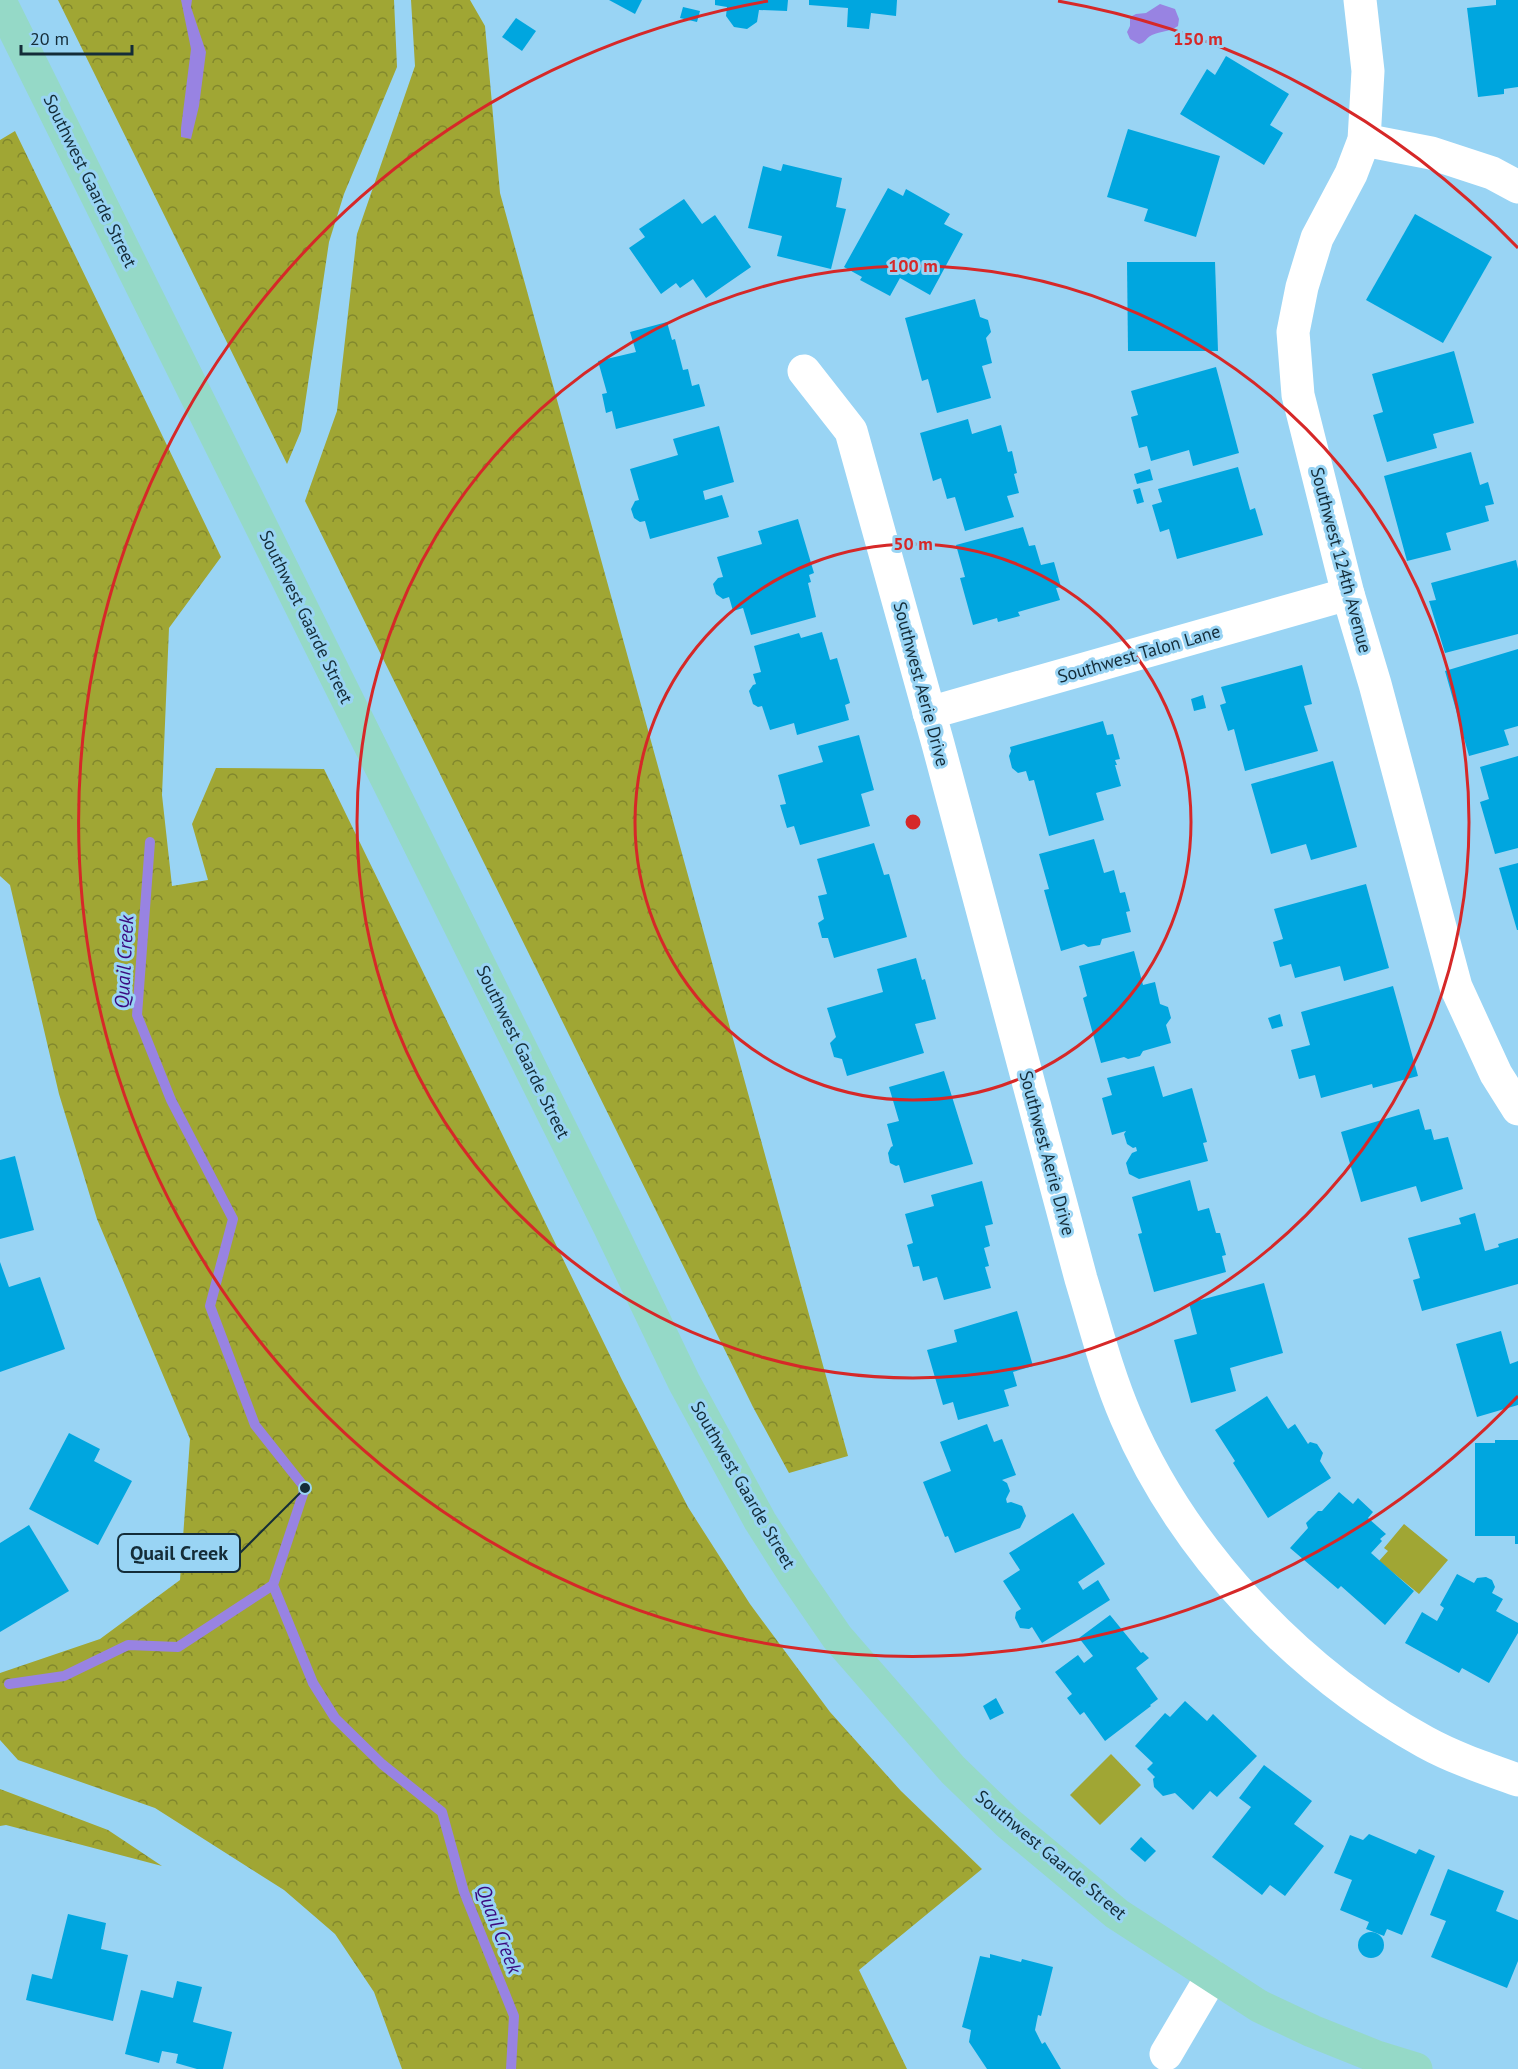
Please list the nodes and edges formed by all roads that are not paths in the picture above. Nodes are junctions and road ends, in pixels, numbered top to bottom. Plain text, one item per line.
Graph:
1 (1360, 0) edge
2 (0, 1) edge
3 (1364, 140) junction
4 (1518, 187) edge
5 (804, 371) dead end
6 (1348, 594) junction
7 (929, 712) junction
8 (1518, 1109) edge
9 (1518, 1780) edge
10 (1212, 1976) junction
11 (1166, 2054) dead end
12 (1416, 2069) edge

1 - 3 street, Southwest 124th Avenue
2 - 10 main road, Southwest Gaarde Street
3 - 4 street
3 - 6 street, Southwest 124th Avenue
5 - 7 street, Southwest Aerie Drive
6 - 7 street, Southwest Talon Lane
6 - 8 street, Southwest 124th Avenue
7 - 9 street, Southwest Aerie Drive
10 - 11 street
10 - 12 main road, Southwest Gaarde Street

